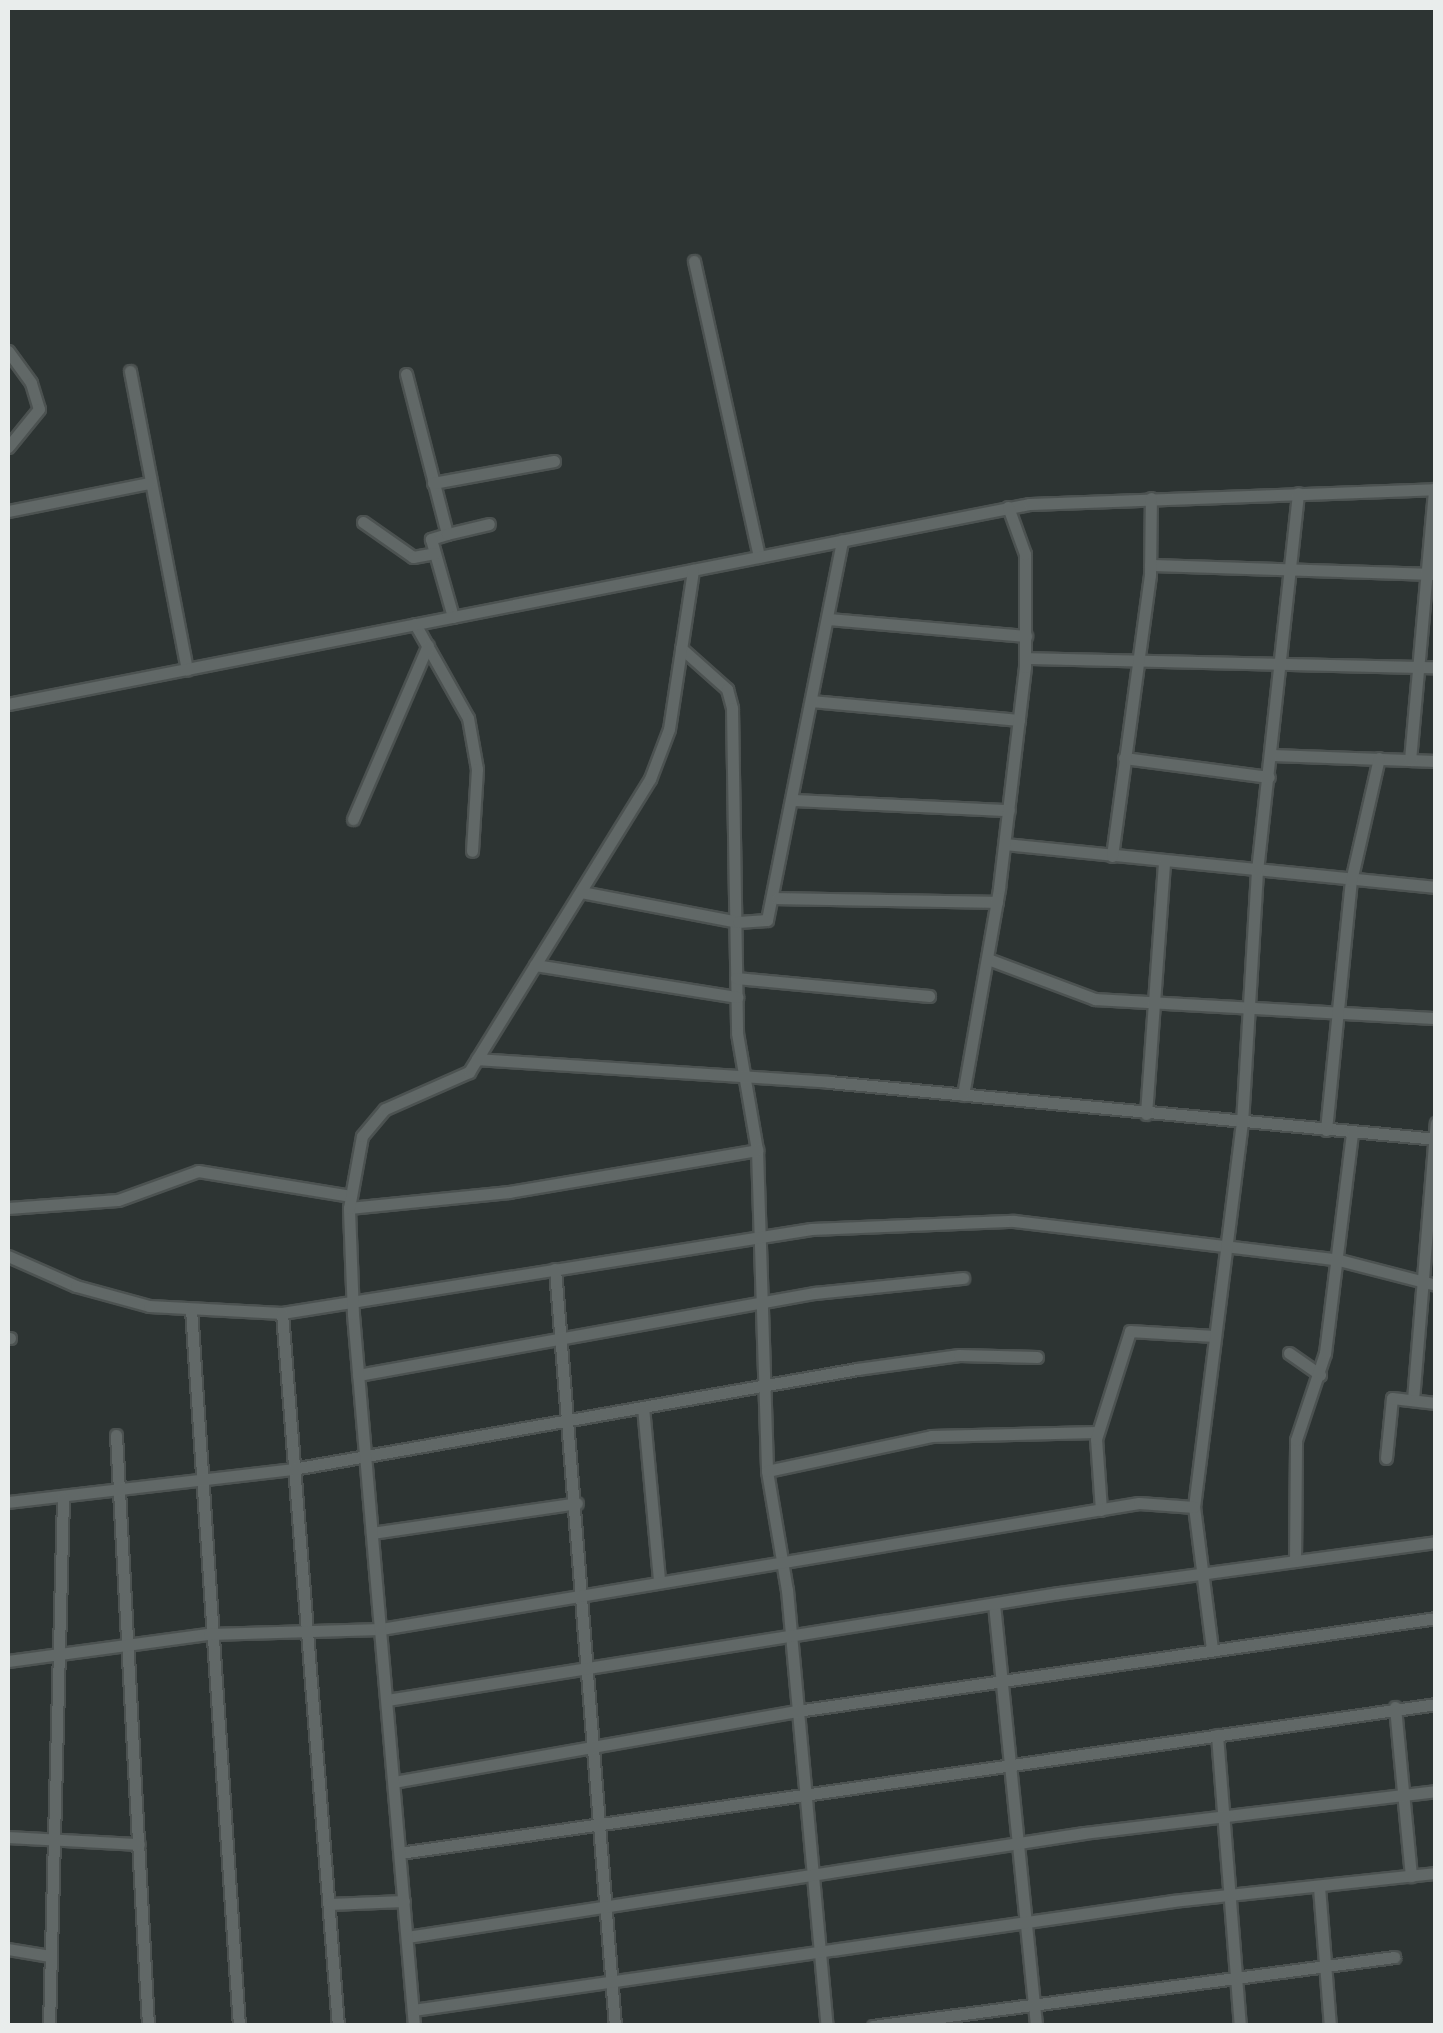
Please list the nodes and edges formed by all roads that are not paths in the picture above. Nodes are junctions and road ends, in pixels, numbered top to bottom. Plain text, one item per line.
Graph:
1 (694, 262) dead end
2 (8, 351) edge
3 (130, 371) dead end
4 (406, 374) dead end
5 (8, 447) edge
6 (554, 462) dead end
7 (150, 483) junction
8 (433, 483) junction
9 (1435, 488) edge
10 (1298, 493) junction
11 (1151, 498) junction
12 (1008, 508) junction
13 (8, 511) edge
14 (364, 522) dead end
15 (489, 524) dead end
16 (447, 534) junction
17 (842, 540) junction
18 (436, 553) junction
19 (759, 556) junction
20 (1150, 565) junction
21 (1292, 569) junction
22 (693, 570) junction
23 (1432, 574) edge
24 (453, 617) junction
25 (828, 619) junction
26 (415, 624) junction
27 (1026, 636) junction
28 (428, 645) junction
29 (681, 648) junction
30 (1025, 658) junction
31 (1138, 658) junction
32 (1282, 661) junction
33 (1420, 666) junction
34 (1436, 667) edge
35 (187, 670) junction
36 (811, 701) junction
37 (8, 704) edge
38 (1019, 720) junction
39 (1272, 755) junction
40 (1124, 758) junction
41 (1379, 758) junction
42 (1410, 760) junction
43 (1436, 761) edge
44 (1269, 777) junction
45 (794, 800) junction
46 (1009, 810) junction
47 (353, 819) dead end
48 (1005, 844) junction
49 (472, 851) dead end
50 (1112, 856) junction
51 (1164, 862) junction
52 (1257, 871) junction
53 (1350, 881) junction
54 (1436, 887) edge
55 (581, 892) junction
56 (777, 898) junction
57 (997, 902) junction
58 (738, 922) junction
59 (988, 959) junction
60 (535, 965) junction
61 (736, 978) junction
62 (928, 996) dead end
63 (737, 997) junction
64 (1152, 1001) junction
65 (1249, 1008) junction
66 (1338, 1013) junction
67 (1436, 1018) edge
68 (477, 1060) junction
69 (745, 1076) junction
70 (963, 1095) junction
71 (1146, 1114) junction
72 (1242, 1123) junction
73 (1436, 1124) edge
74 (1326, 1130) junction
75 (1352, 1132) junction
76 (1435, 1138) edge
77 (756, 1150) junction
78 (350, 1202) junction
79 (8, 1208) edge
80 (758, 1239) junction
81 (1226, 1248) junction
82 (8, 1256) edge
83 (1334, 1260) junction
84 (555, 1269) junction
85 (963, 1278) dead end
86 (1429, 1283) edge
87 (763, 1304) junction
88 (352, 1305) junction
89 (191, 1309) junction
90 (282, 1313) junction
91 (1213, 1336) junction
92 (562, 1343) junction
93 (1289, 1354) dead end
94 (1037, 1357) dead end
95 (358, 1375) junction
96 (1320, 1375) junction
97 (762, 1386) junction
98 (1413, 1400) junction
99 (1436, 1403) edge
100 (642, 1407) junction
101 (569, 1418) junction
102 (1098, 1432) junction
103 (116, 1435) dead end
104 (365, 1456) junction
105 (1386, 1458) dead end
106 (293, 1469) junction
107 (767, 1471) junction
108 (200, 1480) junction
109 (120, 1489) junction
110 (63, 1498) junction
111 (8, 1502) edge
112 (576, 1503) junction
113 (1194, 1507) junction
114 (1101, 1510) junction
115 (372, 1533) junction
116 (1436, 1542) edge
117 (1295, 1561) junction
118 (782, 1564) junction
119 (1202, 1573) junction
120 (659, 1581) junction
121 (582, 1594) junction
122 (994, 1604) junction
123 (1436, 1618) edge
124 (304, 1629) junction
125 (380, 1629) junction
126 (209, 1634) junction
127 (790, 1639) junction
128 (128, 1645) junction
129 (1212, 1649) junction
130 (57, 1657) junction
131 (8, 1660) edge
132 (588, 1670) junction
133 (1000, 1680) junction
134 (387, 1700) junction
135 (1436, 1704) edge
136 (1396, 1707) junction
137 (796, 1711) junction
138 (1217, 1734) junction
139 (595, 1746) junction
140 (1011, 1766) junction
141 (394, 1782) junction
142 (1436, 1791) edge
143 (1403, 1795) junction
144 (806, 1796) junction
145 (1220, 1814) junction
146 (598, 1824) junction
147 (8, 1837) edge
148 (51, 1840) junction
149 (1017, 1843) junction
150 (139, 1844) junction
151 (400, 1853) junction
152 (1436, 1873) edge
153 (814, 1874) junction
154 (1411, 1876) junction
155 (1319, 1887) junction
156 (1229, 1896) junction
157 (404, 1901) junction
158 (329, 1904) junction
159 (604, 1906) junction
160 (1024, 1924) junction
161 (407, 1937) junction
162 (8, 1949) edge
163 (821, 1950) junction
164 (50, 1956) junction
165 (1394, 1956) dead end
166 (1326, 1961) junction
167 (1235, 1973) junction
168 (612, 1983) junction
169 (1033, 2001) junction
170 (413, 2010) junction
171 (50, 2026) edge
172 (148, 2026) edge
173 (238, 2026) edge
174 (338, 2026) edge
175 (414, 2026) edge
176 (615, 2026) edge
177 (827, 2026) edge
178 (873, 2026) edge
179 (1036, 2026) edge
180 (1240, 2026) edge
181 (1330, 2026) edge

1 - 19 street
2 - 5 street
3 - 7 street
4 - 8 street
6 - 8 street
7 - 13 street
7 - 35 street
8 - 16 street
9 - 10 street
9 - 23 street
10 - 11 street
10 - 21 street
11 - 12 street
11 - 20 street
12 - 17 street
12 - 27 street
14 - 18 street
15 - 16 street
16 - 18 street
17 - 19 street
17 - 25 street
18 - 24 street
19 - 22 street
20 - 21 street
20 - 31 street
21 - 23 street
21 - 32 street
22 - 24 street
22 - 29 street
23 - 33 street
24 - 26 street
25 - 27 street
25 - 36 street
26 - 28 street
26 - 35 street
27 - 30 street
28 - 47 street
28 - 49 street
29 - 55 street
29 - 58 street
30 - 31 street
30 - 38 street
31 - 32 street
31 - 40 street
32 - 33 street
32 - 39 street
33 - 34 street
33 - 42 street
35 - 37 street
36 - 38 street
36 - 45 street
38 - 46 street
39 - 41 street
39 - 44 street
40 - 44 street
40 - 50 street
41 - 42 street
41 - 53 street
42 - 43 street
44 - 52 street
45 - 46 street
45 - 56 street
46 - 48 street
48 - 50 street
48 - 57 street
50 - 51 street
51 - 52 street
51 - 64 street
52 - 53 street
52 - 65 street
53 - 54 street
53 - 66 street
55 - 58 street
55 - 60 street
56 - 57 street
56 - 58 street
57 - 59 street
58 - 61 street
59 - 64 street
59 - 70 street
60 - 63 street
60 - 68 street
61 - 62 street
61 - 63 street
63 - 69 street
64 - 65 street
64 - 71 street
65 - 66 street
65 - 72 street
66 - 67 street
66 - 74 street
68 - 69 street
68 - 78 street
69 - 70 street
69 - 77 street
70 - 71 street
71 - 72 street
72 - 74 street
72 - 81 street
73 - 76 street
74 - 75 street
75 - 76 street
75 - 83 street
76 - 86 street
77 - 78 street
77 - 80 street
78 - 79 street
78 - 88 street
80 - 81 street
80 - 84 street
80 - 87 street
81 - 83 street
81 - 91 street
82 - 89 street
83 - 86 street
83 - 96 street
84 - 88 street
84 - 92 street
85 - 87 street
86 - 98 street
87 - 92 street
87 - 97 street
88 - 90 street
88 - 95 street
89 - 90 street
89 - 108 street
90 - 106 street
91 - 102 street
91 - 113 street
92 - 95 street
92 - 101 street
93 - 96 street
94 - 97 street
95 - 104 street
96 - 117 street
97 - 100 street
97 - 107 street
98 - 99 street
98 - 105 street
100 - 101 street
100 - 120 street
101 - 104 street
101 - 112 street
102 - 107 street
102 - 114 street
103 - 109 street
104 - 106 street
104 - 115 street
106 - 108 street
106 - 124 street
107 - 118 street
108 - 109 street
108 - 126 street
109 - 110 street
109 - 128 street
110 - 111 street
110 - 130 street
112 - 115 street
112 - 121 street
113 - 114 street
113 - 119 street
114 - 118 street
115 - 125 street
116 - 117 street
117 - 119 street
118 - 120 street
118 - 127 street
119 - 122 street
119 - 129 street
120 - 121 street
121 - 125 street
121 - 132 street
122 - 127 street
122 - 133 street
123 - 129 street
124 - 125 street
124 - 126 street
124 - 158 street
125 - 134 street
126 - 128 street
126 - 173 street
127 - 132 street
127 - 137 street
128 - 130 street
128 - 150 street
129 - 133 street
130 - 131 street
130 - 148 street
132 - 134 street
132 - 139 street
133 - 137 street
133 - 140 street
134 - 141 street
135 - 136 street
136 - 138 street
136 - 143 street
137 - 139 street
137 - 144 street
138 - 140 street
138 - 145 street
139 - 141 street
139 - 146 street
140 - 144 street
140 - 149 street
141 - 151 street
142 - 143 street
143 - 145 street
143 - 154 street
144 - 146 street
144 - 153 street
145 - 149 street
145 - 156 street
146 - 151 street
146 - 159 street
147 - 148 street
148 - 150 street
148 - 164 street
149 - 153 street
149 - 160 street
150 - 172 street
151 - 157 street
152 - 154 street
153 - 159 street
153 - 163 street
154 - 155 street
155 - 156 street
155 - 166 street
156 - 160 street
156 - 167 street
157 - 158 street
157 - 161 street
158 - 174 street
159 - 161 street
159 - 168 street
160 - 163 street
160 - 169 street
161 - 170 street
162 - 164 street
163 - 168 street
163 - 177 street
164 - 171 street
165 - 166 street
166 - 167 street
166 - 181 street
167 - 169 street
167 - 180 street
168 - 170 street
168 - 176 street
169 - 178 street
169 - 179 street
170 - 175 street

